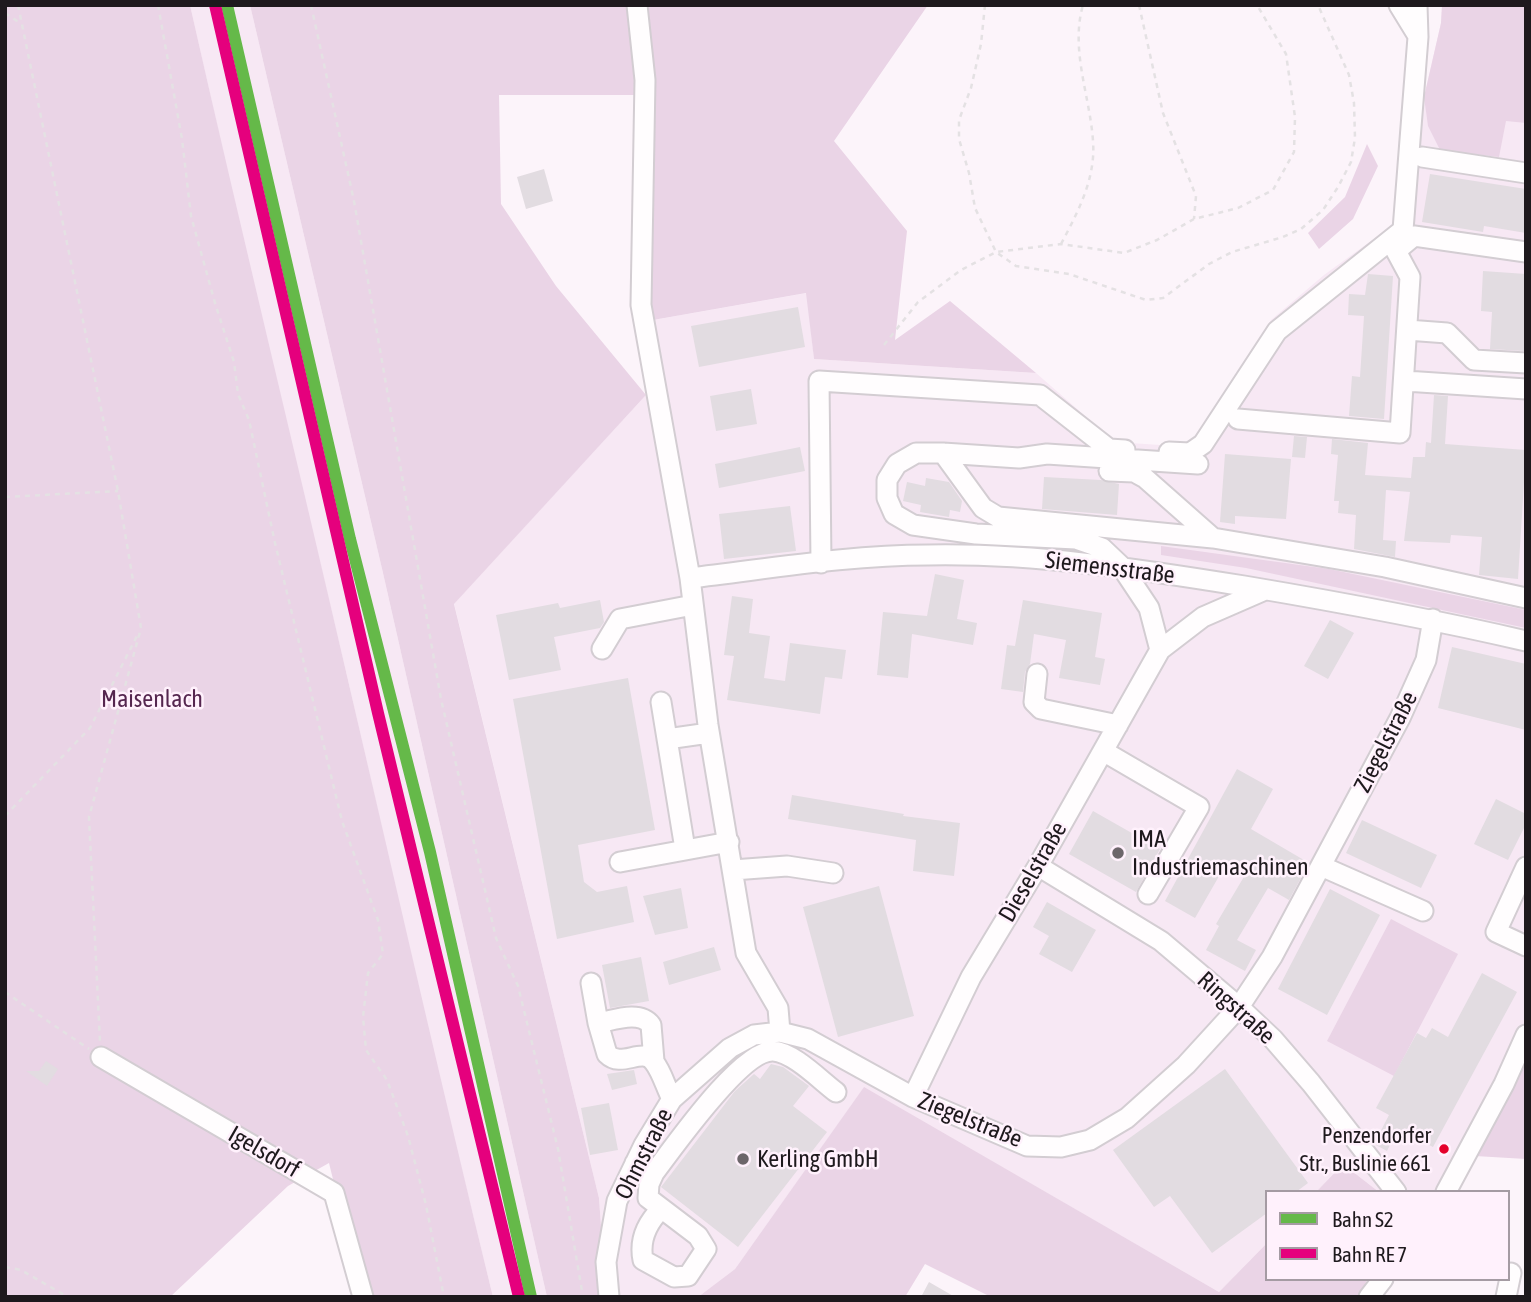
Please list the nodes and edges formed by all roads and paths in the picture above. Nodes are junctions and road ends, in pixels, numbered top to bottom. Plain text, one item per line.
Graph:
1 (18, 5) edge
2 (159, 5) edge
3 (311, 5) edge
4 (637, 5) edge
5 (985, 5) edge
6 (1083, 5) edge
7 (1139, 5) edge
8 (1257, 5) edge
9 (1318, 5) edge
10 (1399, 5) edge
11 (1417, 5) edge
12 (5, 13) edge
13 (22, 24) junction
14 (1419, 37) junction
15 (1422, 157) dead end
16 (1526, 173) edge
17 (1194, 219) junction
18 (1061, 244) junction
19 (996, 252) junction
20 (1526, 252) edge
21 (1408, 330) junction
22 (884, 345) dead end
23 (1526, 363) edge
24 (1405, 381) junction
25 (1526, 389) edge
26 (1238, 419) dead end
27 (943, 453) junction
28 (1019, 458) junction
29 (1198, 464) dead end
30 (118, 491) junction
31 (5, 497) edge
32 (1213, 538) junction
33 (821, 563) junction
34 (1121, 566) junction
35 (690, 578) junction
36 (1265, 590) junction
37 (1526, 598) edge
38 (693, 605) junction
39 (1433, 619) junction
40 (141, 628) junction
41 (1526, 641) edge
42 (602, 649) dead end
43 (1160, 650) junction
44 (1037, 674) dead end
45 (661, 702) dead end
46 (1118, 724) junction
47 (709, 733) junction
48 (667, 738) junction
49 (1103, 751) junction
50 (5, 816) edge
51 (729, 842) junction
52 (685, 849) junction
53 (620, 862) dead end
54 (1038, 866) junction
55 (1321, 866) junction
56 (1526, 867) edge
57 (733, 870) junction
58 (833, 873) dead end
59 (1148, 894) dead end
60 (1423, 912) dead end
61 (1526, 946) edge
62 (591, 982) dead end
63 (5, 992) edge
64 (1239, 1007) junction
65 (598, 1023) junction
66 (780, 1032) junction
67 (1526, 1035) edge
68 (100, 1057) junction
69 (654, 1061) junction
70 (836, 1092) dead end
71 (913, 1097) junction
72 (672, 1099) junction
73 (635, 1163) junction
74 (654, 1173) junction
75 (1394, 1190) edge
76 (1447, 1190) edge
77 (661, 1209) dead end
78 (5, 1267) edge
79 (1515, 1275) edge
80 (1381, 1281) edge
81 (68, 1297) edge
82 (363, 1297) edge
83 (443, 1297) edge
84 (583, 1297) edge
85 (608, 1297) edge
86 (1369, 1297) edge
87 (1506, 1297) edge

1 - 13 path
2 - 83 path
3 - 84 path
4 - 35 street
5 - 19 path
6 - 18 path
7 - 17 path
8 - 17 path
9 - 19 path
10 - 14 street
11 - 14 street
12 - 13 path
13 - 30 path
14 - 33 street
15 - 16 street
17 - 18 path
18 - 19 path
19 - 22 path
20 - 21 street
21 - 23 street
21 - 24 street
24 - 25 street
24 - 26 street
27 - 28 street
27 - 32 street
27 - 34 street
28 - 29 street
28 - 32 street
30 - 31 path
30 - 40 path
32 - 37 street
33 - 34 street, Siemensstraße
33 - 35 street, Siemensstraße
34 - 36 street, Siemensstraße
34 - 43 street
35 - 38 street
36 - 39 street, Siemensstraße
36 - 43 street, Dieselstraße
38 - 42 street
38 - 47 street
39 - 41 street, Siemensstraße
39 - 55 street, Ziegelstraße
40 - 50 path
40 - 68 path
43 - 46 street, Dieselstraße
44 - 46 street
45 - 48 street
46 - 49 street, Dieselstraße
47 - 48 street
47 - 51 street
48 - 52 street
49 - 54 street, Dieselstraße
49 - 59 street
51 - 52 street
51 - 57 street
52 - 53 street
54 - 64 street, Ringstraße
54 - 71 street, Dieselstraße
55 - 60 street
55 - 64 street, Ziegelstraße
56 - 61 street
57 - 58 street
57 - 66 street
62 - 65 street
63 - 68 path
64 - 71 street, Ziegelstraße
64 - 75 street, Ringstraße
65 - 69 street
65 - 69 street
66 - 71 street, Ziegelstraße
66 - 72 street, Ohmstraße
67 - 76 street
68 - 82 street, Igelsdorf
69 - 72 street
70 - 74 street
72 - 73 street, Ohmstraße
73 - 74 street
73 - 85 street, Ohmstraße
74 - 77 street
78 - 81 path
79 - 87 street
80 - 86 street

